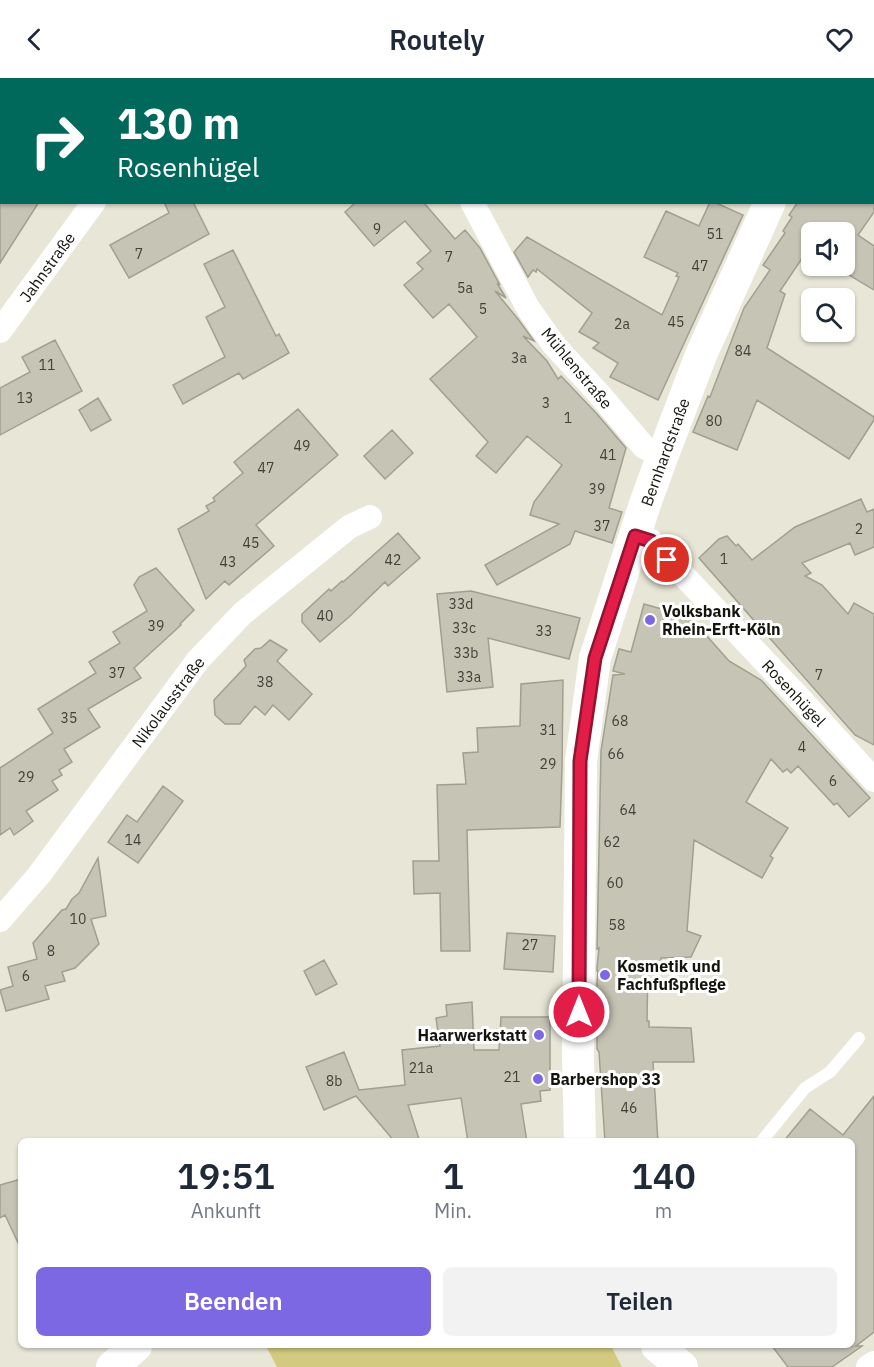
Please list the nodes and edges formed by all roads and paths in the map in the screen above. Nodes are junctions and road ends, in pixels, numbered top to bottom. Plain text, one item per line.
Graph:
1 (93, 204) edge
2 (473, 204) edge
3 (769, 204) edge
4 (0, 331) edge
5 (663, 456) junction
6 (370, 517) dead end
7 (635, 536) junction
8 (874, 780) edge
9 (0, 920) edge
10 (859, 1038) dead end
11 (580, 1138) edge
12 (764, 1138) edge
13 (134, 1348) edge
14 (659, 1348) edge
15 (874, 1363) edge
16 (112, 1367) edge
17 (682, 1367) edge
18 (868, 1367) edge

1 - 4 street, Jahnstraße
2 - 5 street, Mühlenstraße
3 - 5 street, Bernhardstraße
5 - 7 street, Bernhardstraße
6 - 9 street, Nikolausstraße
7 - 8 street, Rosenhügel
7 - 11 street, Bernhardstraße
10 - 12 lane
13 - 16 street
14 - 17 street
15 - 18 street

